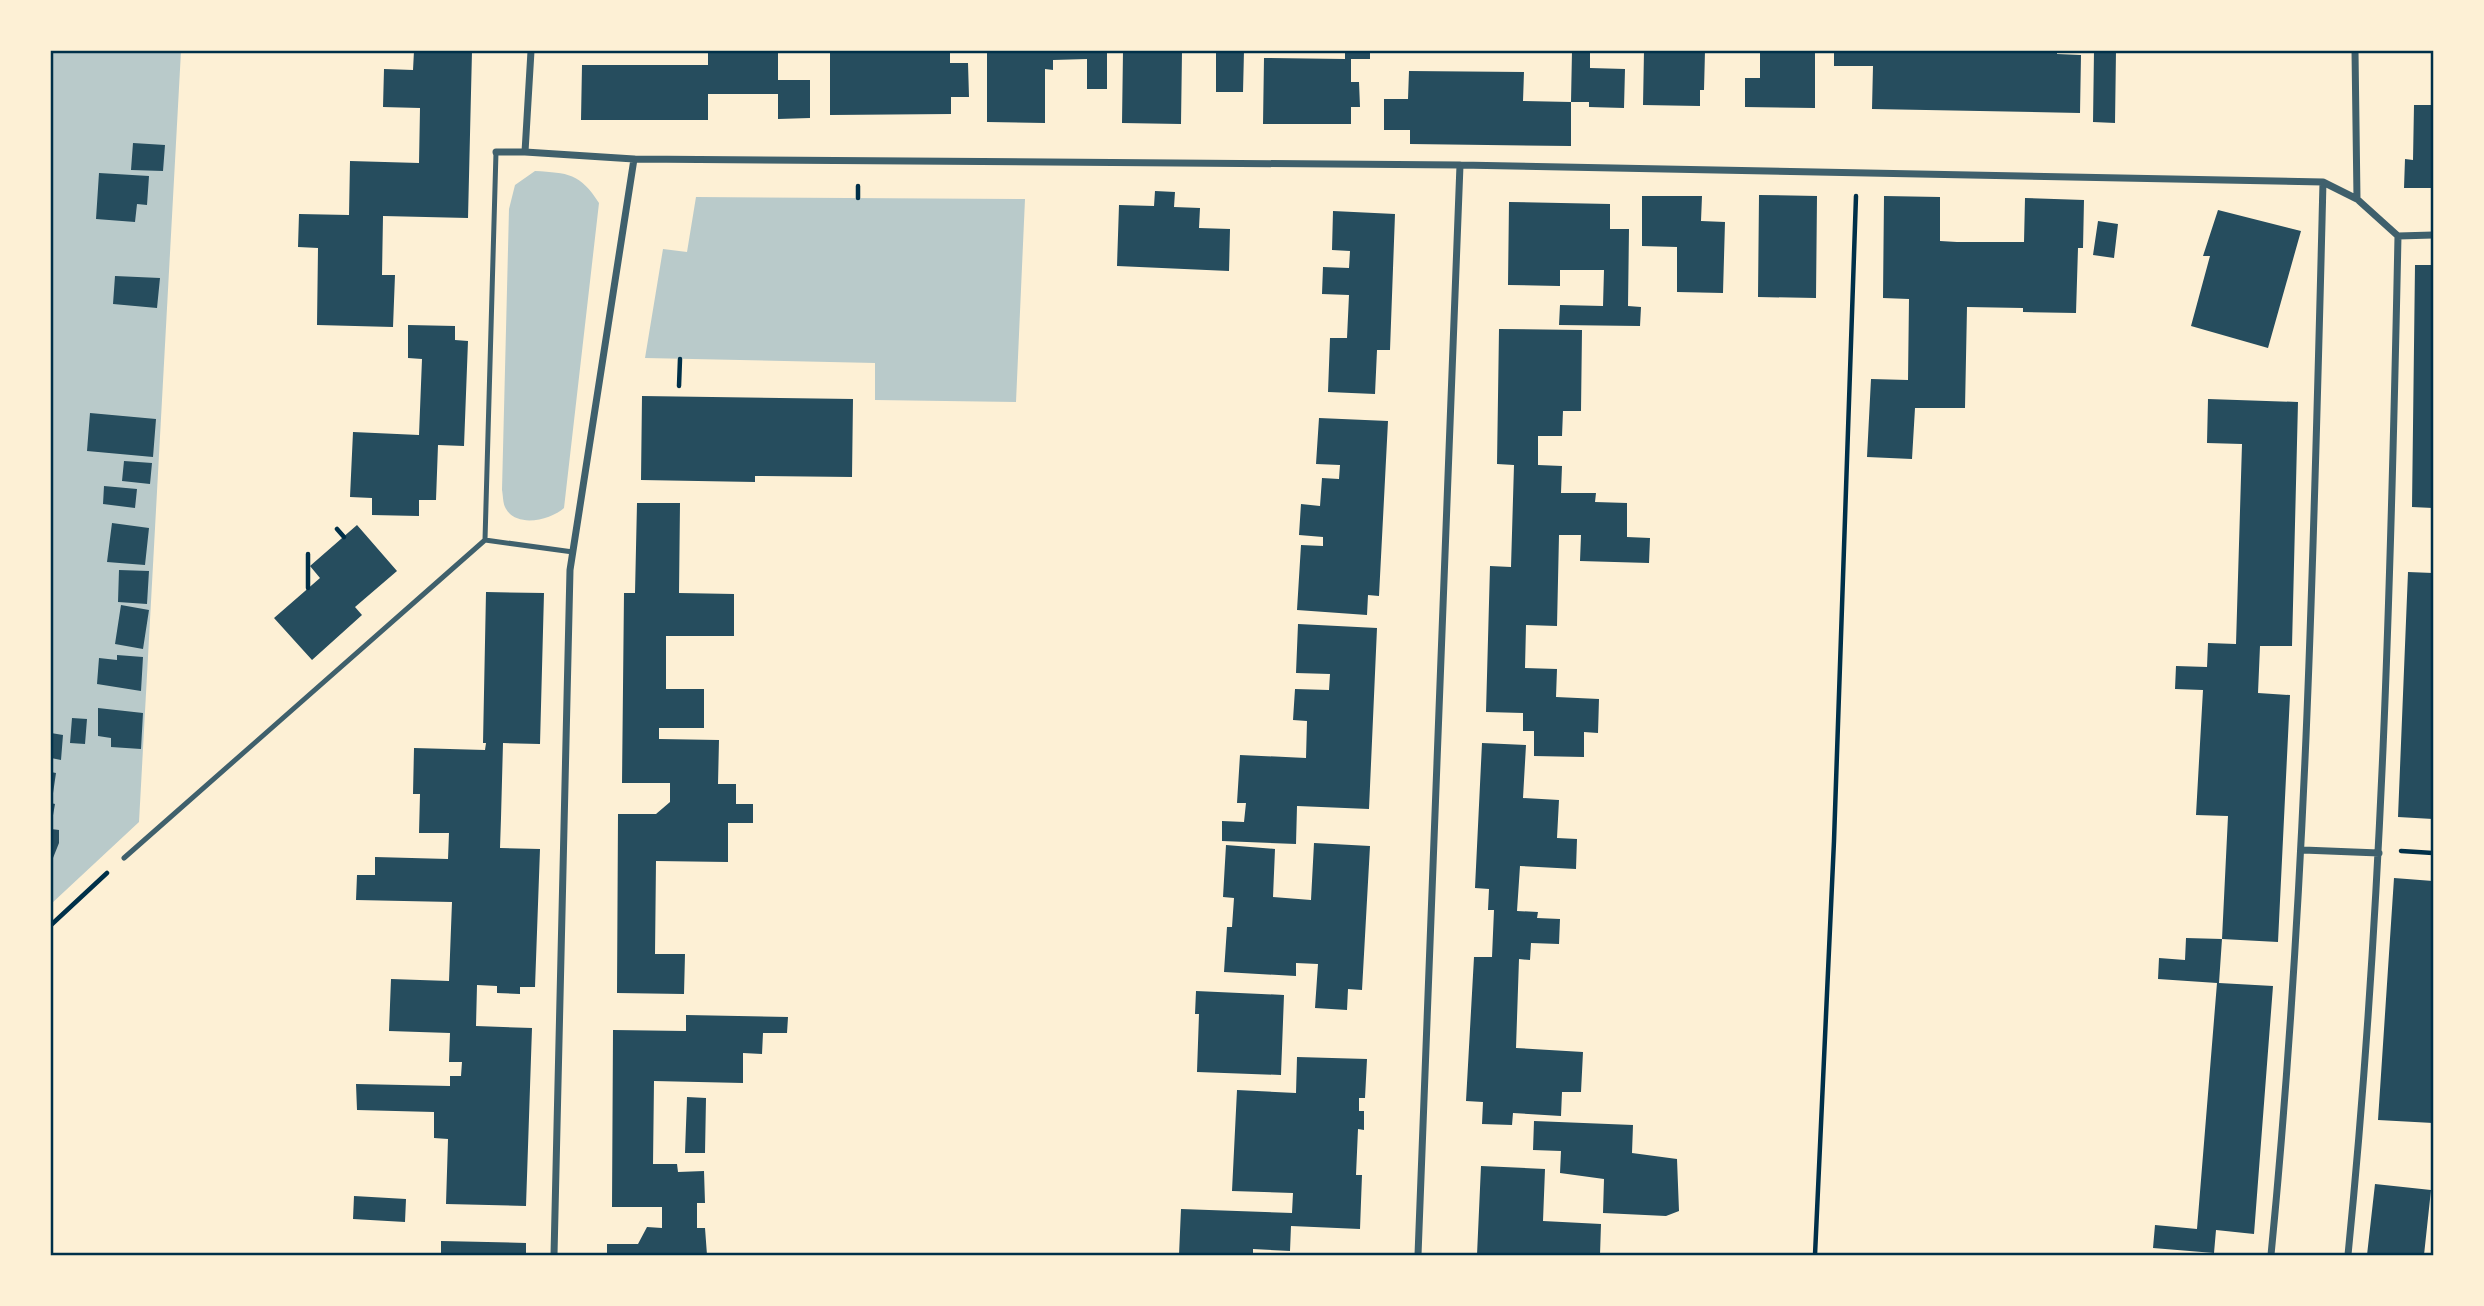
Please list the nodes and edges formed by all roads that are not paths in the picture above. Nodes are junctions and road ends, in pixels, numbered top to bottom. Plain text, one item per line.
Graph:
1 (531, 51) edge
2 (2355, 51) edge
3 (496, 152) joint
4 (525, 152) junction
5 (634, 159) junction
6 (1460, 165) junction
7 (2323, 182) junction
8 (2357, 199) junction
9 (2433, 235) edge
10 (2398, 236) junction
11 (485, 540) junction
12 (573, 552) junction
13 (2303, 850) junction
14 (2379, 853) junction
15 (124, 858) road end
16 (554, 1255) edge
17 (1418, 1255) edge
18 (2271, 1255) edge
19 (2348, 1255) edge

1 - 4 street
2 - 8 street
3 - 4 street
3 - 11 lane
4 - 5 street
5 - 6 street
5 - 12 street
6 - 7 street
6 - 17 street
7 - 8 street
7 - 13 street
8 - 10 street
9 - 10 street
10 - 14 street
11 - 12 lane
11 - 15 lane
12 - 16 street
13 - 14 street
13 - 18 street
14 - 19 street

